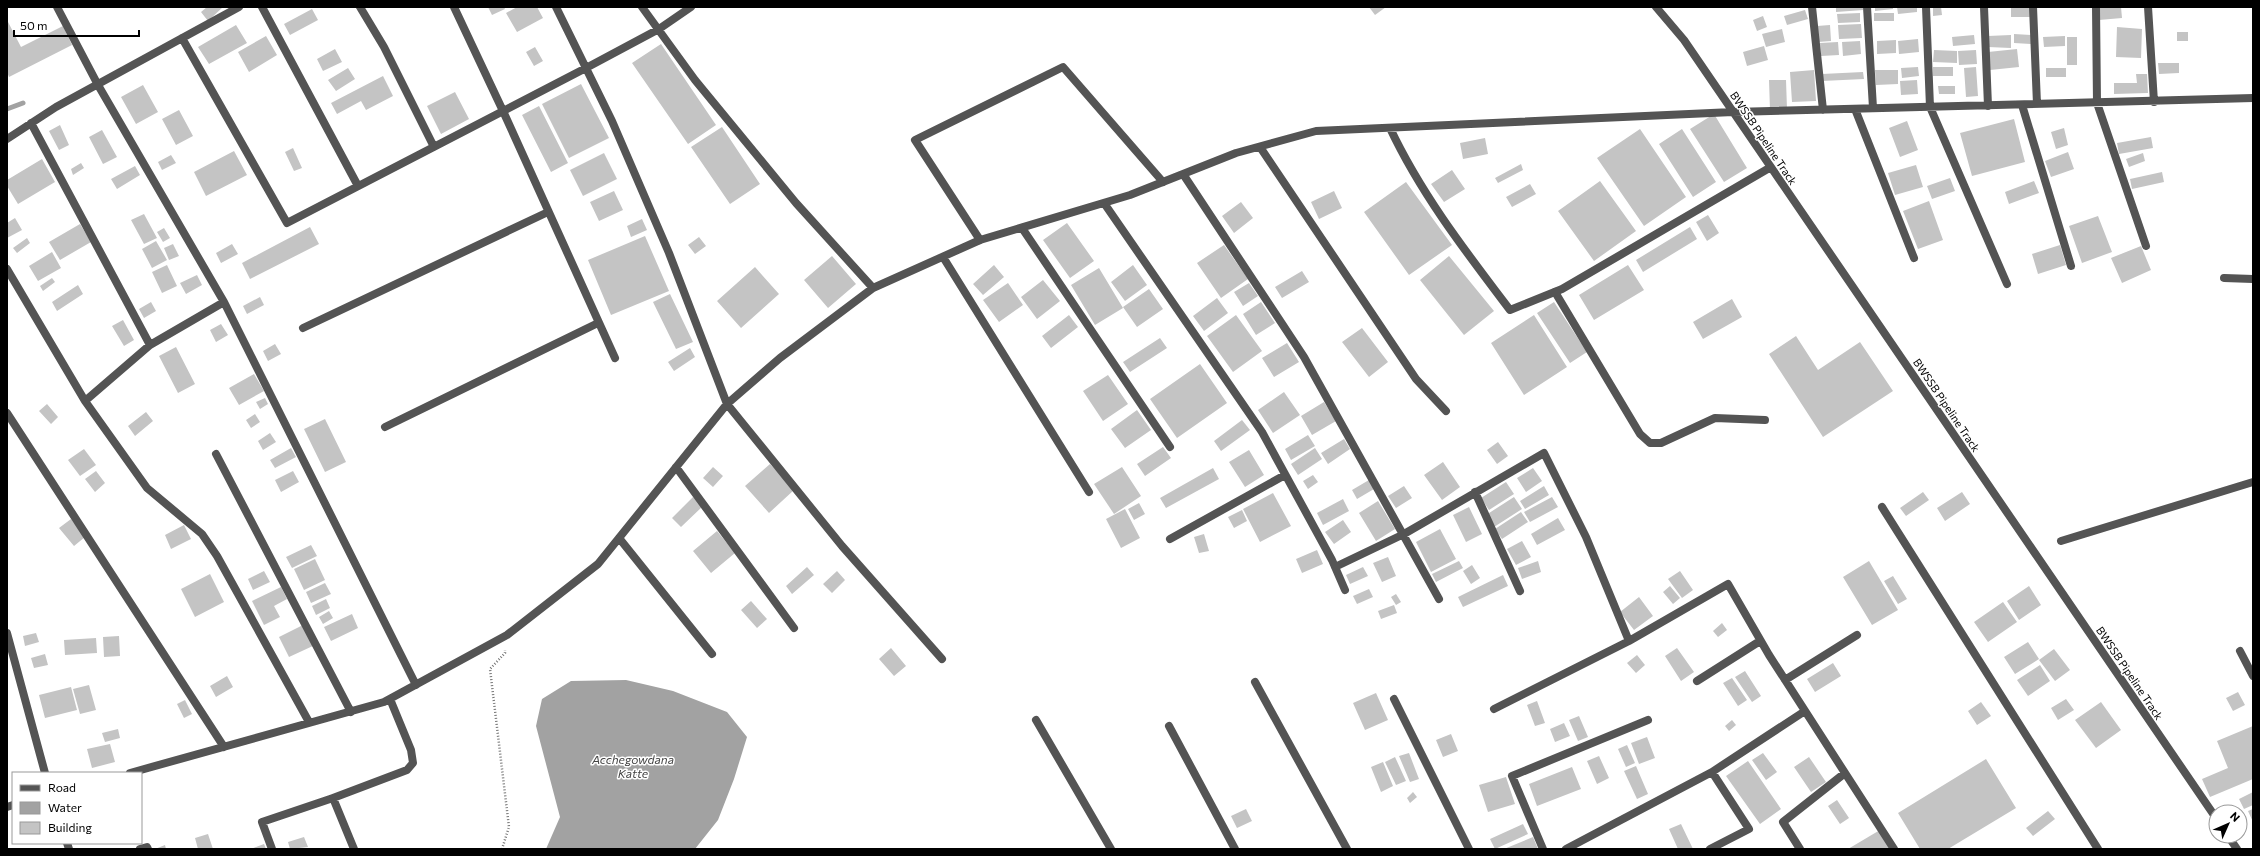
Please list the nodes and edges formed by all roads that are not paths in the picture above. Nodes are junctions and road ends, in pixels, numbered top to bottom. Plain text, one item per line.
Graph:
1 (57, 7) edge
2 (239, 7) edge
3 (262, 7) edge
4 (360, 7) edge
5 (454, 7) edge
6 (556, 7) edge
7 (642, 7) edge
8 (692, 7) edge
9 (1656, 7) edge
10 (1812, 7) edge
11 (1867, 7) edge
12 (1926, 7) edge
13 (1984, 7) edge
14 (2033, 7) edge
15 (2096, 7) edge
16 (2148, 7) edge
17 (658, 29) junction
18 (182, 38) junction
19 (586, 68) junction
20 (98, 84) junction
21 (2253, 98) edge
22 (2154, 102) junction
23 (2098, 103) junction
24 (2037, 104) junction
25 (2022, 105) junction
26 (1988, 106) junction
27 (1930, 107) junction
28 (1873, 108) junction
29 (1855, 109) junction
30 (1823, 110) junction
31 (503, 111) junction
32 (1733, 112) junction
33 (31, 123) junction
34 (1390, 128) junction
35 (7, 139) edge
36 (434, 147) junction
37 (1260, 147) junction
38 (1771, 167) junction
39 (1183, 174) junction
40 (1164, 182) junction
41 (358, 186) junction
42 (1104, 203) junction
43 (548, 212) junction
44 (1022, 228) junction
45 (980, 240) junction
46 (2146, 246) dead end
47 (943, 257) junction
48 (1914, 258) dead end
49 (2071, 266) dead end
50 (7, 269) edge
51 (2224, 278) dead end
52 (2253, 279) edge
53 (2008, 284) dead end
54 (873, 288) junction
55 (1555, 292) junction
56 (224, 302) junction
57 (598, 323) junction
58 (302, 328) dead end
59 (150, 345) junction
60 (615, 358) dead end
61 (85, 401) junction
62 (727, 404) junction
63 (1446, 411) dead end
64 (7, 413) edge
65 (1765, 420) dead end
66 (385, 427) dead end
67 (1170, 447) dead end
68 (216, 454) dead end
69 (676, 467) junction
70 (1285, 475) junction
71 (2253, 482) edge
72 (1090, 492) dead end
73 (1476, 492) junction
74 (1882, 507) dead end
75 (1404, 534) junction
76 (619, 538) junction
77 (1170, 539) dead end
78 (2061, 541) dead end
79 (1335, 567) junction
80 (1345, 590) dead end
81 (1520, 591) dead end
82 (1439, 599) dead end
83 (794, 628) dead end
84 (7, 632) edge
85 (1857, 635) dead end
86 (1629, 641) junction
87 (1760, 641) junction
88 (2240, 651) dead end
89 (712, 654) dead end
90 (942, 659) dead end
91 (2253, 676) edge
92 (1785, 680) junction
93 (1697, 681) dead end
94 (1255, 682) dead end
95 (416, 685) junction
96 (390, 699) junction
97 (1394, 699) dead end
98 (1494, 709) dead end
99 (1805, 711) junction
100 (351, 712) junction
101 (1036, 720) dead end
102 (1648, 720) dead end
103 (309, 722) junction
104 (1169, 726) dead end
105 (224, 747) junction
106 (45, 772) edge
107 (134, 772) edge
108 (1712, 772) junction
109 (1845, 773) junction
110 (334, 798) junction
111 (2208, 806) edge
112 (140, 849) edge
113 (148, 849) edge
114 (272, 849) edge
115 (354, 849) edge
116 (1111, 849) edge
117 (1235, 849) edge
118 (1347, 849) edge
119 (1469, 849) edge
120 (1543, 849) edge
121 (1566, 849) edge
122 (1710, 849) edge
123 (1800, 849) edge
124 (1894, 849) edge
125 (2098, 849) edge

1 - 20 street
2 - 18 street
3 - 41 street
4 - 36 street
5 - 31 street
6 - 19 street
7 - 17 street
8 - 17 street
9 - 32 street, BWSSB Pipeline Track
10 - 30 street
11 - 28 street
12 - 27 street
13 - 26 street
14 - 24 street
15 - 23 street
16 - 22 street
17 - 19 street
17 - 54 street
18 - 20 street
18 - 41 street
19 - 31 street
19 - 62 street
20 - 33 street
20 - 56 street
21 - 22 street
22 - 23 street
23 - 24 street
23 - 46 street
24 - 25 street
25 - 26 street
25 - 49 street
26 - 27 street
27 - 28 street
27 - 53 street
28 - 29 street
29 - 30 street
29 - 48 street
30 - 32 street
31 - 36 street
31 - 43 street
32 - 34 street
32 - 38 street, BWSSB Pipeline Track
33 - 35 street
33 - 59 street
34 - 37 street
34 - 55 street
36 - 41 street
37 - 39 street
37 - 63 street
38 - 55 street
38 - 111 street, BWSSB Pipeline Track
39 - 40 street
39 - 75 street
40 - 42 street
40 - 45 street
42 - 44 street
42 - 70 street
43 - 57 street
43 - 58 street
44 - 45 street
44 - 67 street
45 - 47 street
47 - 54 street
47 - 72 street
50 - 61 street
51 - 52 street
54 - 62 street
55 - 65 street
56 - 59 street
56 - 95 street
57 - 60 street
57 - 66 street
59 - 61 street
61 - 103 street
62 - 69 street
62 - 90 street
64 - 105 street
68 - 100 street
69 - 76 street
69 - 83 street
70 - 77 street
70 - 79 street
71 - 78 street
73 - 75 street
73 - 81 street
73 - 86 street
74 - 125 street
75 - 79 street
75 - 82 street
76 - 89 street
76 - 95 street
79 - 80 street
84 - 106 street
85 - 92 street
86 - 87 street
86 - 98 street
87 - 92 street
87 - 93 street
88 - 91 street
92 - 99 street
94 - 118 street
95 - 96 street
96 - 100 street
96 - 110 street
97 - 119 street
99 - 108 street
99 - 109 street
100 - 103 street
101 - 116 street
102 - 120 street
103 - 105 street
104 - 117 street
105 - 107 street
108 - 121 street
108 - 122 street
109 - 123 street
109 - 124 street
110 - 114 street
110 - 115 street
112 - 113 street

